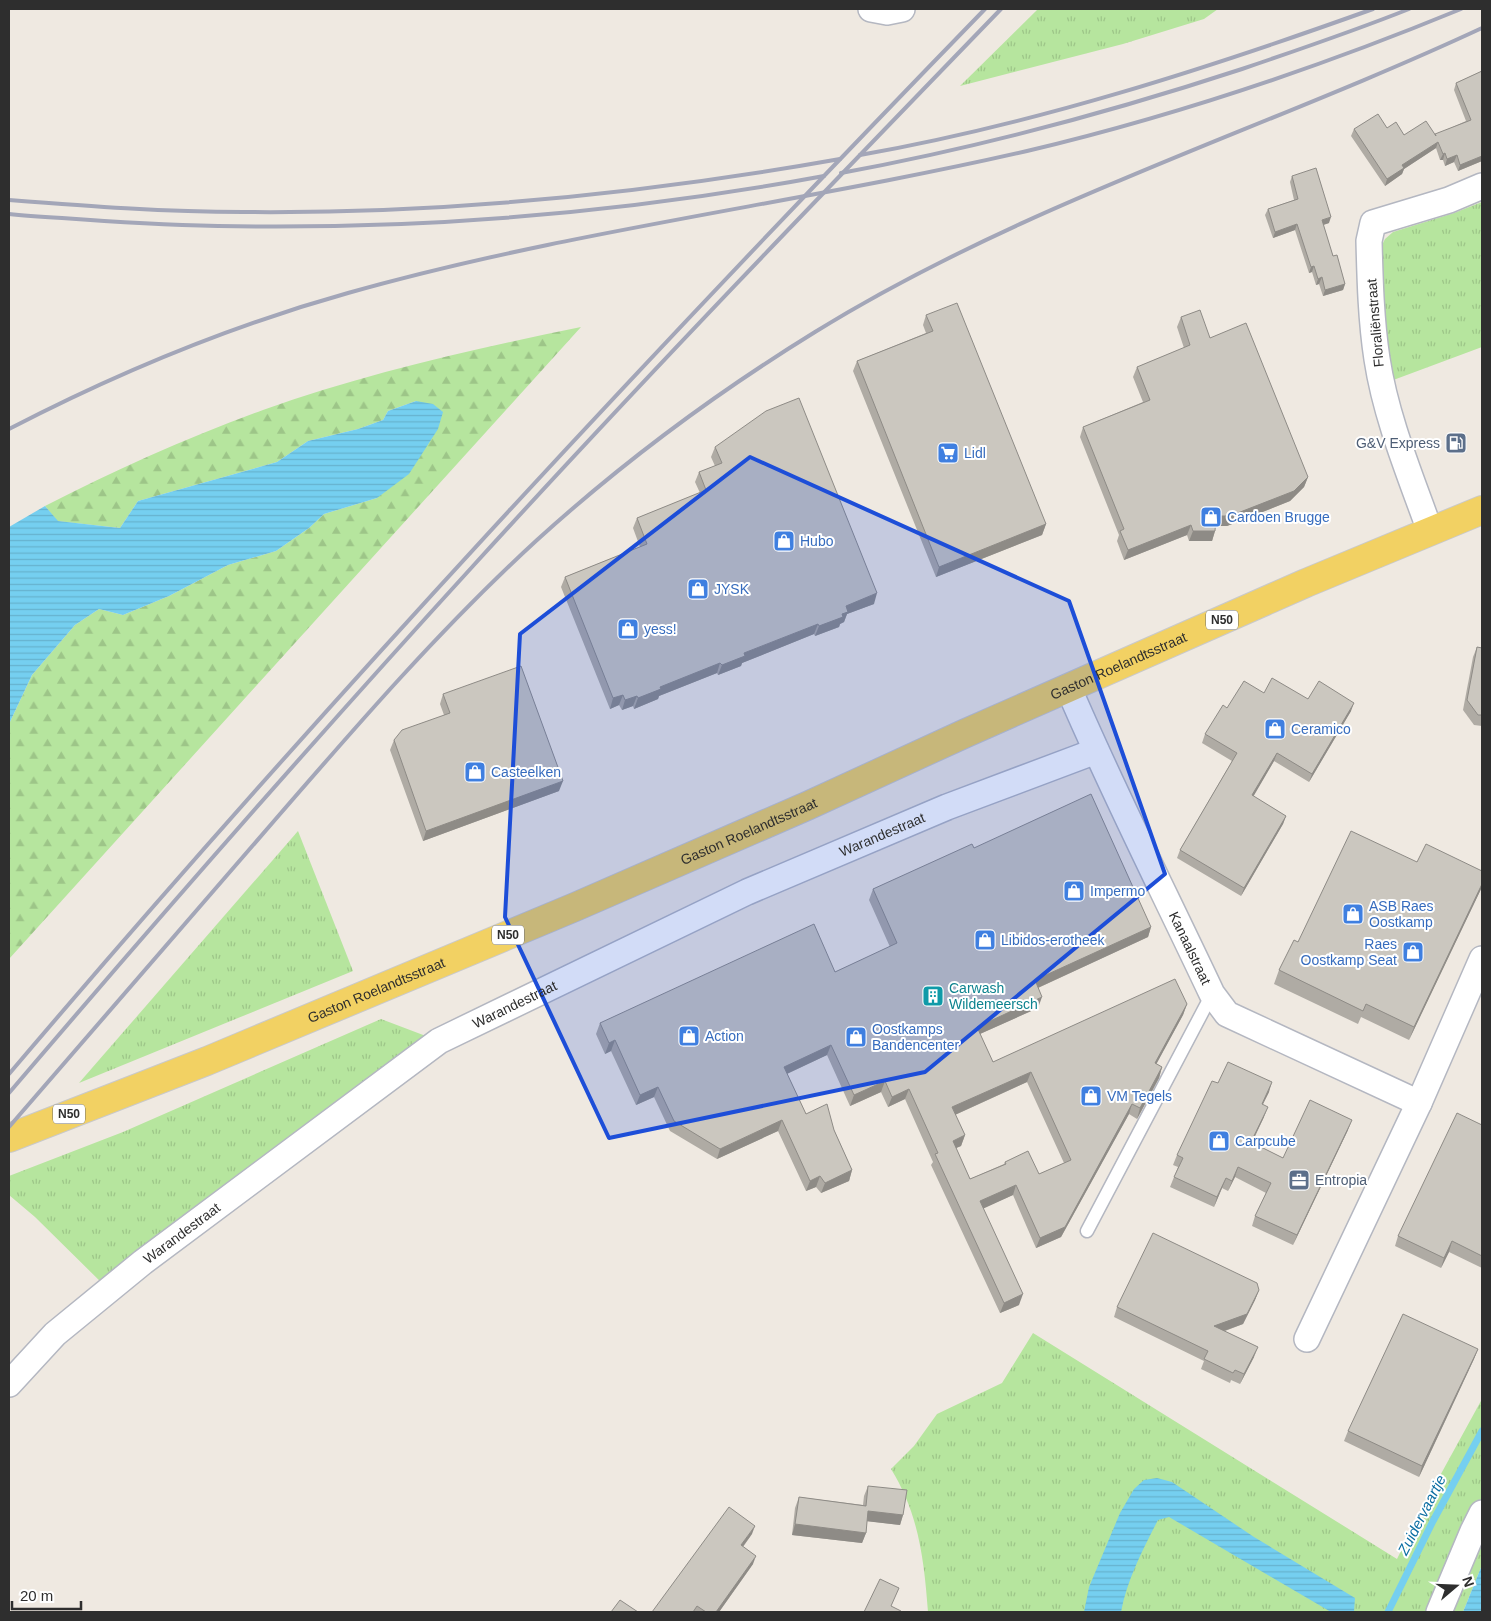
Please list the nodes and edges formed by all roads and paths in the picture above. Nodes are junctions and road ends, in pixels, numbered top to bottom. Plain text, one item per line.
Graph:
1 (871, 9) edge
2 (902, 9) edge
3 (1482, 186) edge
4 (1482, 510) edge
5 (1430, 531) junction
6 (1069, 689) junction
7 (1096, 751) junction
8 (1482, 959) edge
9 (1212, 994) junction
10 (1419, 1103) junction
11 (9, 1138) edge
12 (1087, 1231) dead end
13 (1307, 1339) dead end
14 (9, 1384) edge
15 (1482, 1513) edge
16 (1439, 1612) edge

1 - 2 street
3 - 5 street, Floraliënstraat
4 - 5 main road, Gaston Roelandtsstraat / N50
5 - 6 main road, Gaston Roelandtsstraat / N50
6 - 7 street, Kanaalstraat
6 - 11 main road, Gaston Roelandtsstraat / N50
7 - 9 street, Kanaalstraat
7 - 14 street, Warandestraat
8 - 10 street
9 - 10 street, Kanaalstraat
9 - 12 lane
10 - 13 street
15 - 16 street

